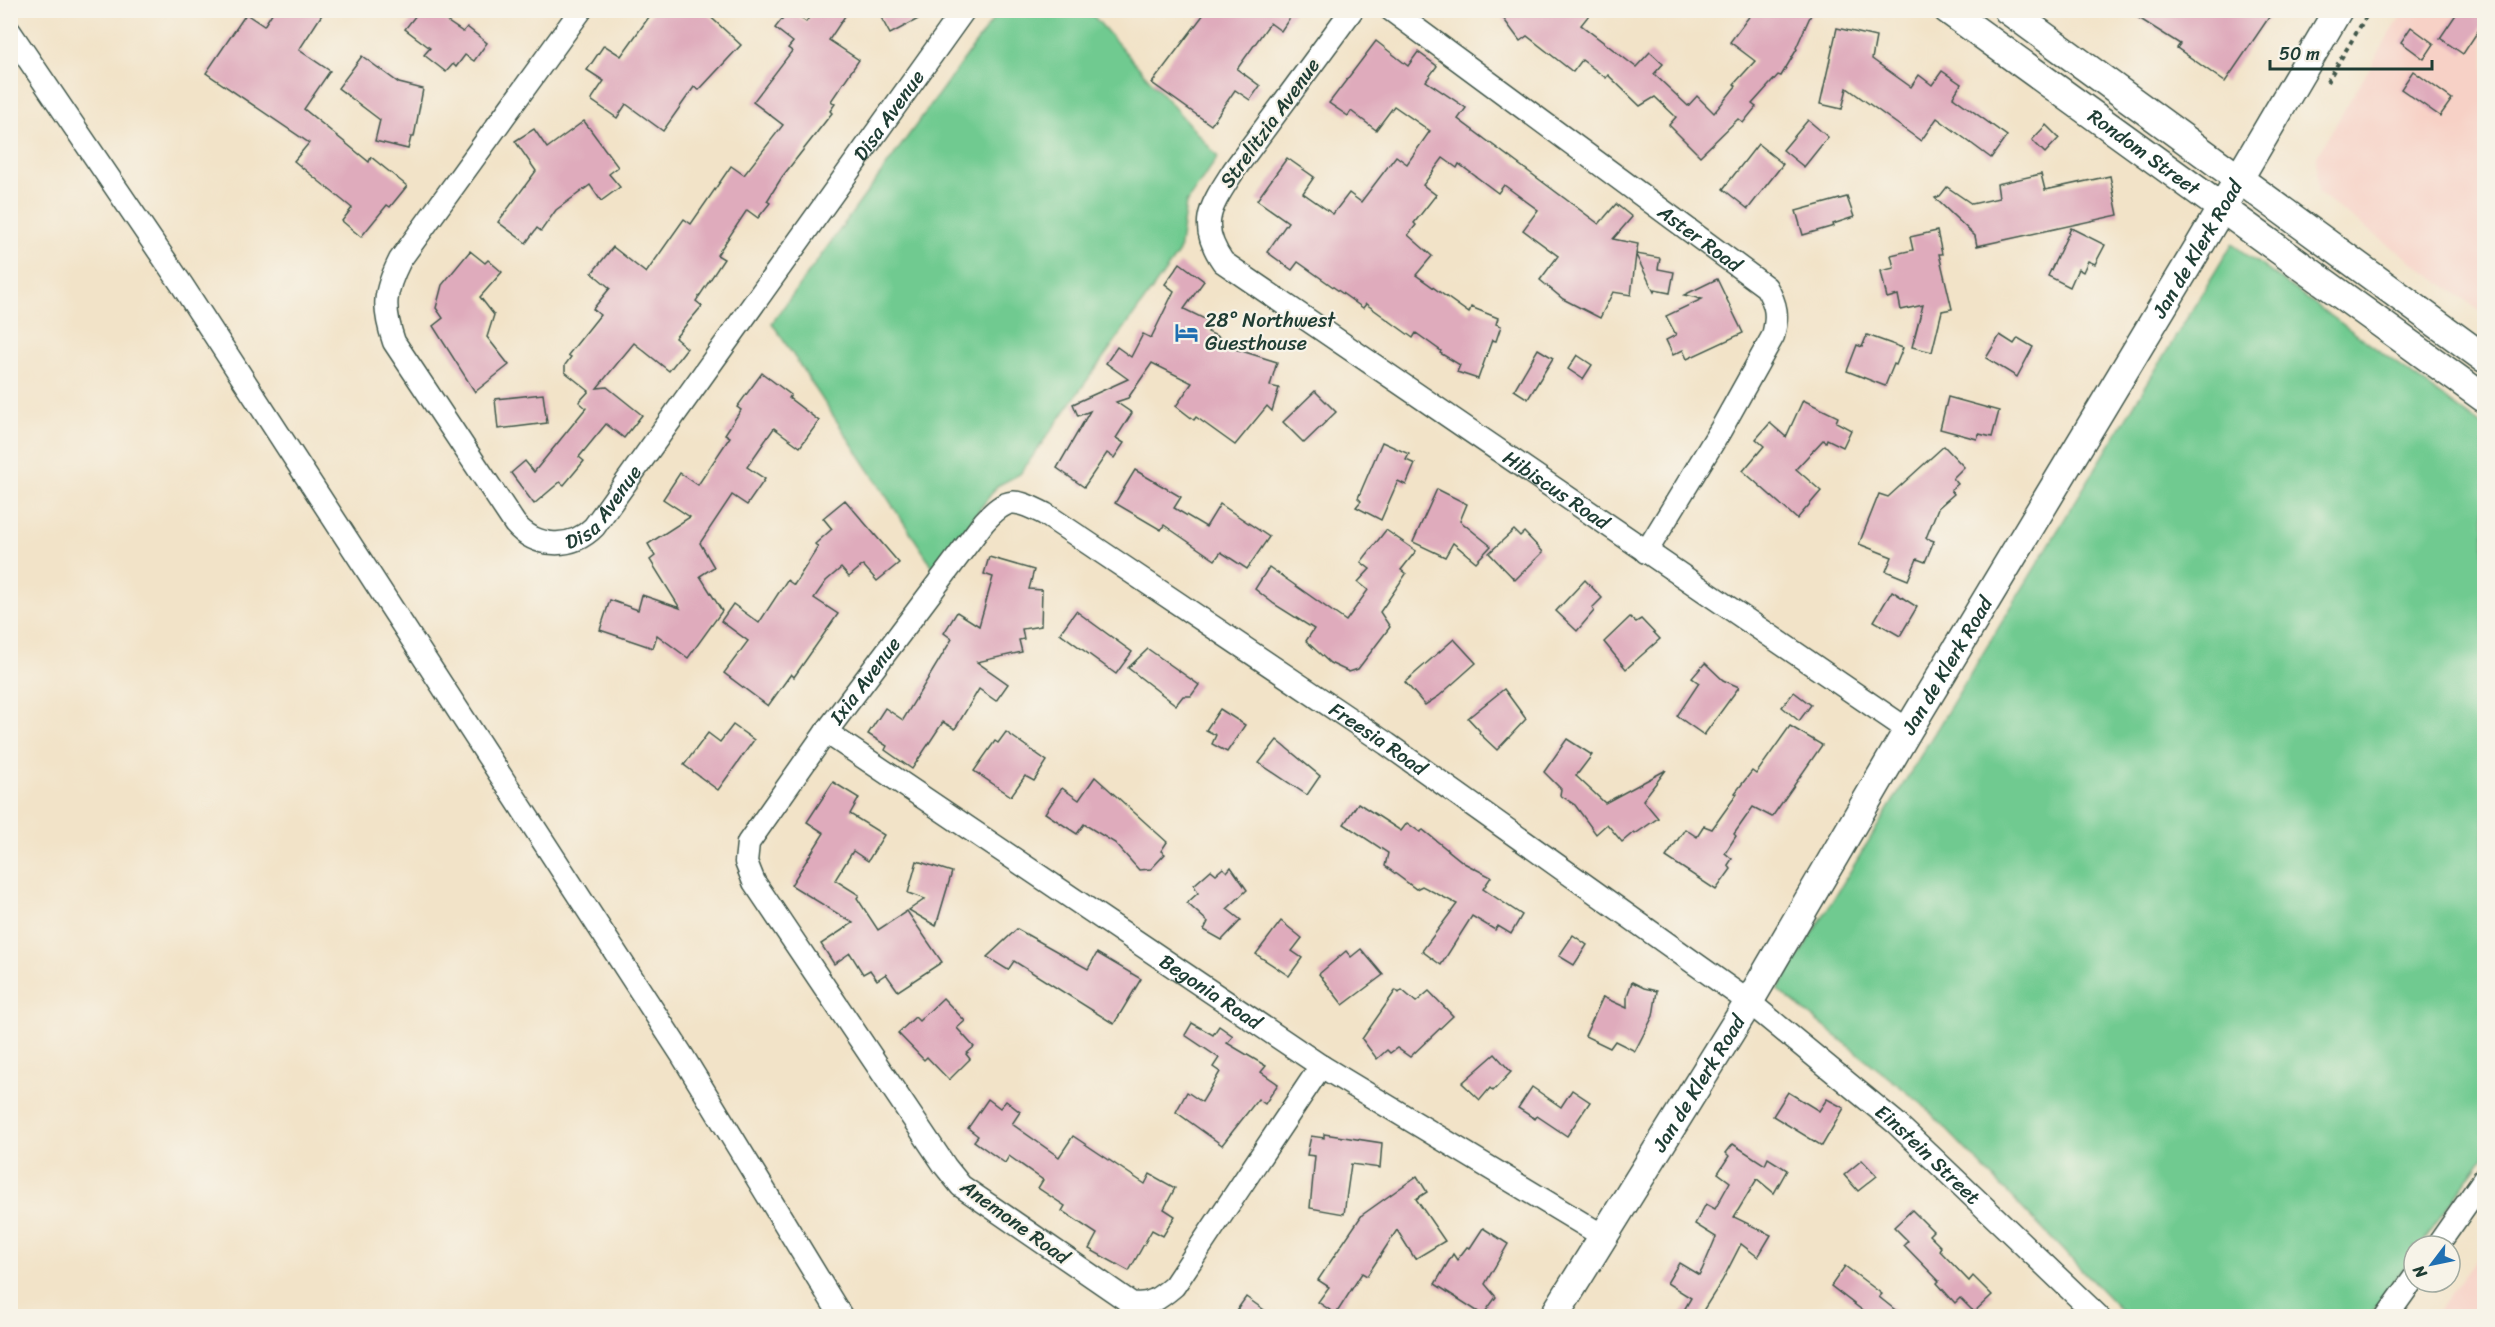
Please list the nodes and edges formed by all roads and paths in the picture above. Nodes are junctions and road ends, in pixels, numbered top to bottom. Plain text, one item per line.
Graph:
1 (581, 10) edge
2 (964, 10) edge
3 (1352, 10) edge
4 (1391, 10) edge
5 (1948, 10) edge
6 (2008, 10) edge
7 (2338, 10) edge
8 (10, 32) edge
9 (2240, 179) junction
10 (2222, 208) junction
11 (1212, 243) joint
12 (2484, 358) edge
13 (2484, 398) edge
14 (998, 507) joint
15 (1646, 552) junction
16 (1908, 730) junction
17 (826, 732) junction
18 (746, 862) joint
19 (1749, 1002) junction
20 (1321, 1066) junction
21 (2484, 1179) edge
22 (2445, 1234) edge
23 (1603, 1236) junction
24 (2403, 1294) edge
25 (841, 1317) edge
26 (1554, 1317) edge
27 (2098, 1317) edge
28 (2387, 1317) edge

1 - 2 street, Disa Avenue
3 - 11 street, Strelitzia Avenue
4 - 15 street, Aster Road
5 - 10 street, Rondom Street
6 - 9 street, Rondom Street
7 - 9 street, Jan de Klerk Road
8 - 25 street
9 - 10 street, Jan de Klerk Road
9 - 12 street, Rondom Street
10 - 13 street, Rondom Street
10 - 16 street, Jan de Klerk Road
11 - 15 street, Hibiscus Road
14 - 17 street, Ixia Avenue
14 - 19 street, Freesia Road
15 - 16 street, Hibiscus Road
16 - 19 street, Jan de Klerk Road
17 - 18 street, Ixia Avenue
17 - 20 street, Begonia Road
18 - 20 street, Anemone Road
19 - 23 street, Jan de Klerk Road
19 - 27 street, Einstein Street
20 - 23 street, Begonia Road
21 - 22 street
23 - 26 street, Jan de Klerk Road
24 - 28 street

